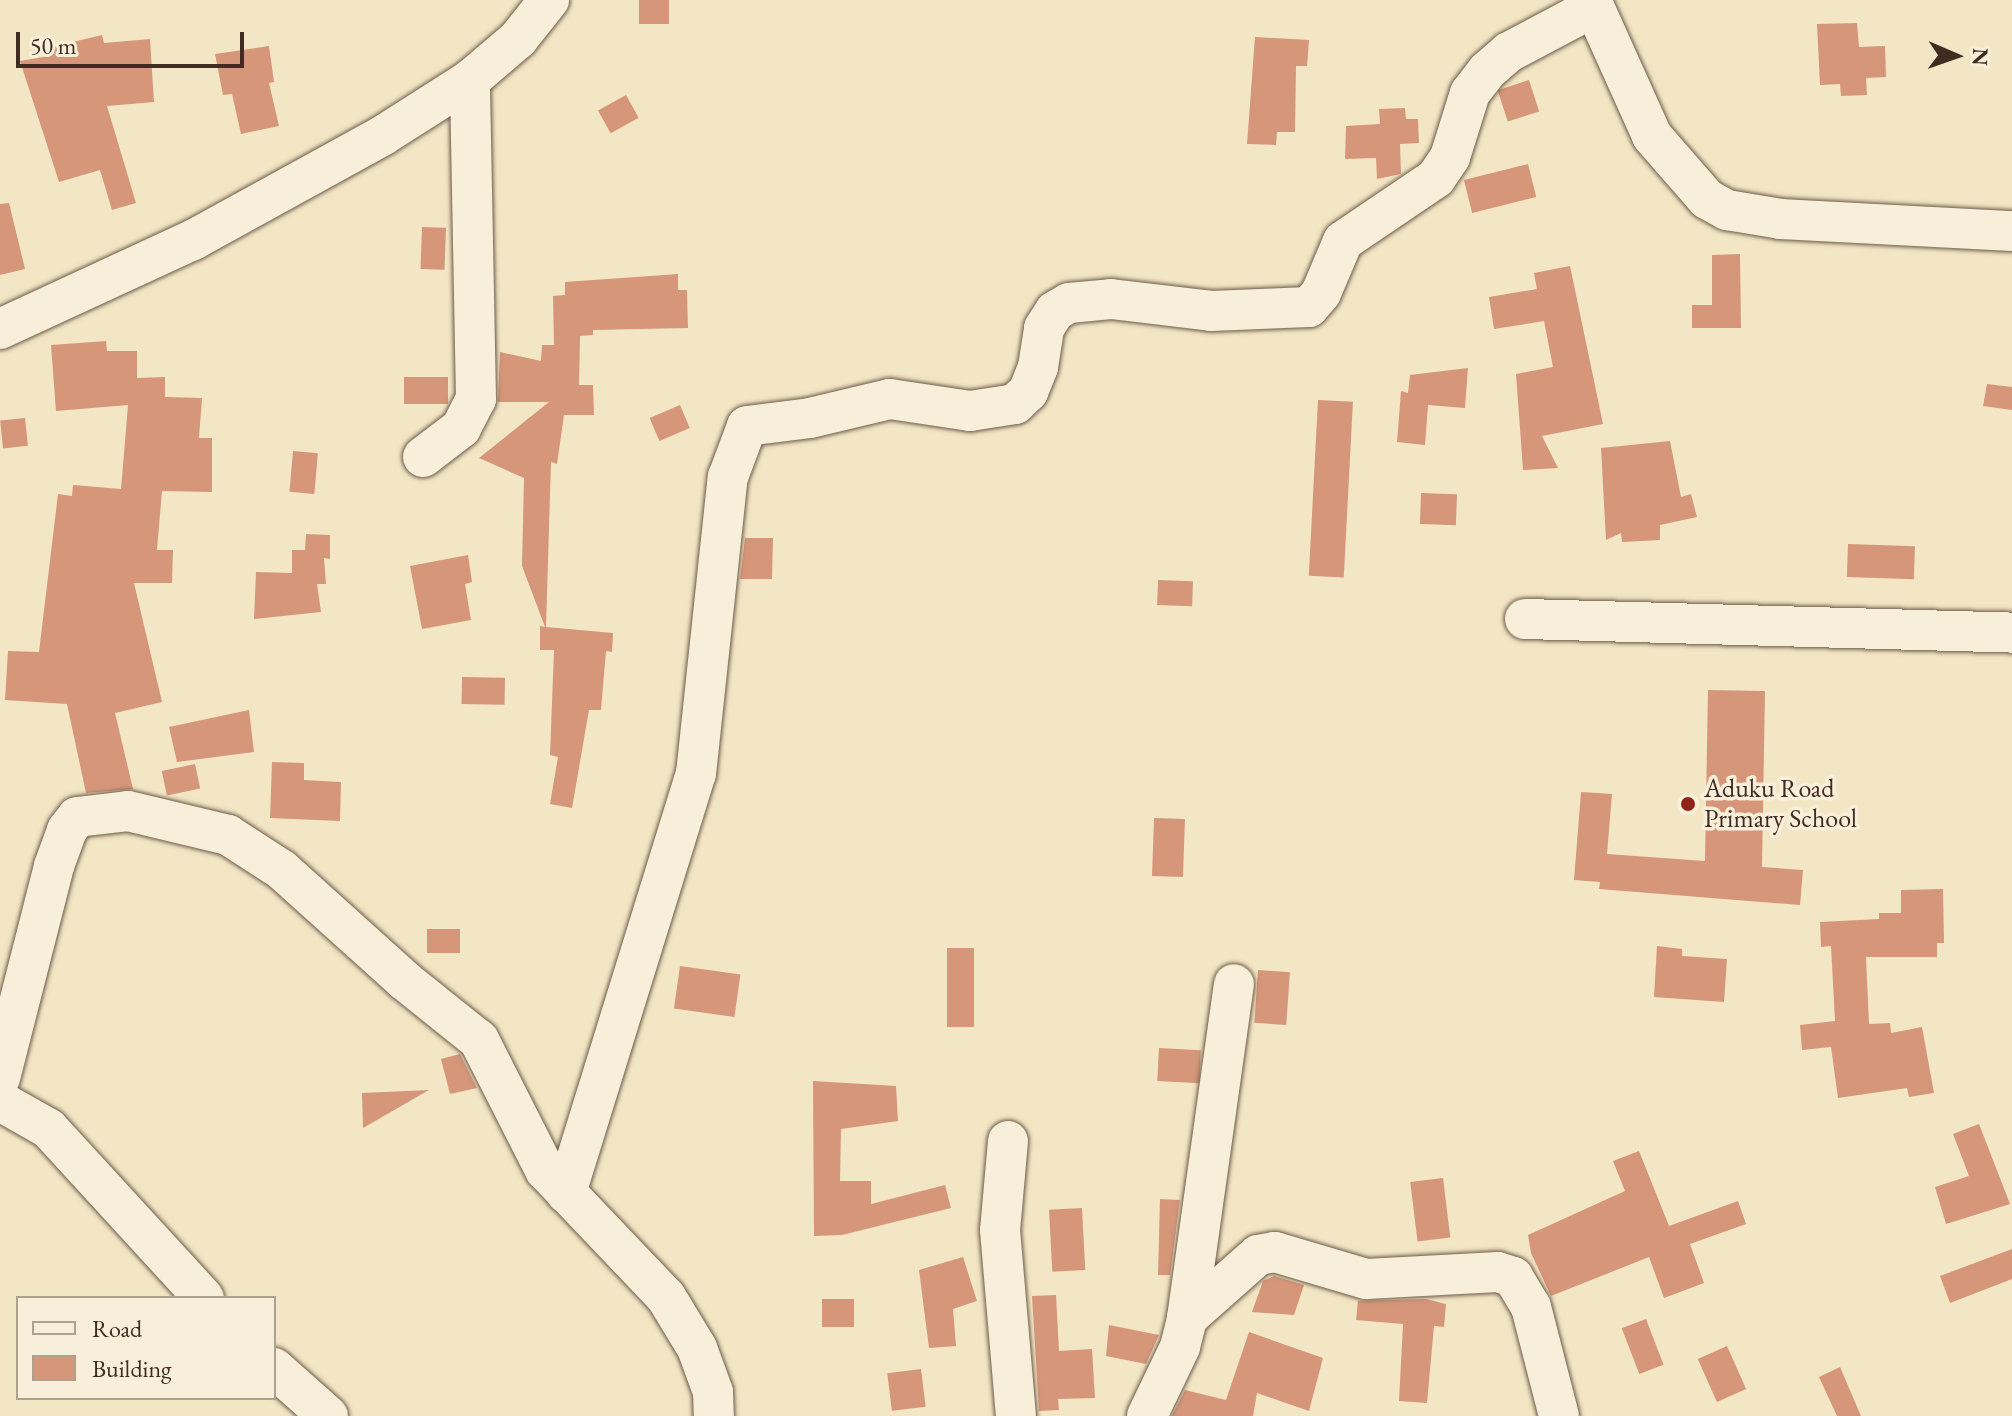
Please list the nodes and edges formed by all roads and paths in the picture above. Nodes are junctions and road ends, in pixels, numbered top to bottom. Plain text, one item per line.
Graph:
1 (549, 0) edge
2 (1592, 3) edge
3 (470, 80) junction
4 (2012, 231) edge
5 (0, 329) edge
6 (423, 457) dead end
7 (1525, 619) dead end
8 (2012, 633) edge
9 (1234, 984) dead end
10 (0, 1078) edge
11 (0, 1101) edge
12 (1008, 1141) dead end
13 (566, 1193) junction
14 (202, 1296) edge
15 (1187, 1318) junction
16 (276, 1370) edge
17 (328, 1416) edge
18 (714, 1416) edge
19 (1016, 1416) edge
20 (1147, 1416) edge
21 (1559, 1416) edge

1 - 3 street
2 - 4 street
2 - 13 street
3 - 5 street
3 - 6 street
7 - 8 street
9 - 15 street
10 - 13 street
11 - 14 street
12 - 19 street
13 - 18 street
15 - 20 street
15 - 21 street
16 - 17 street

